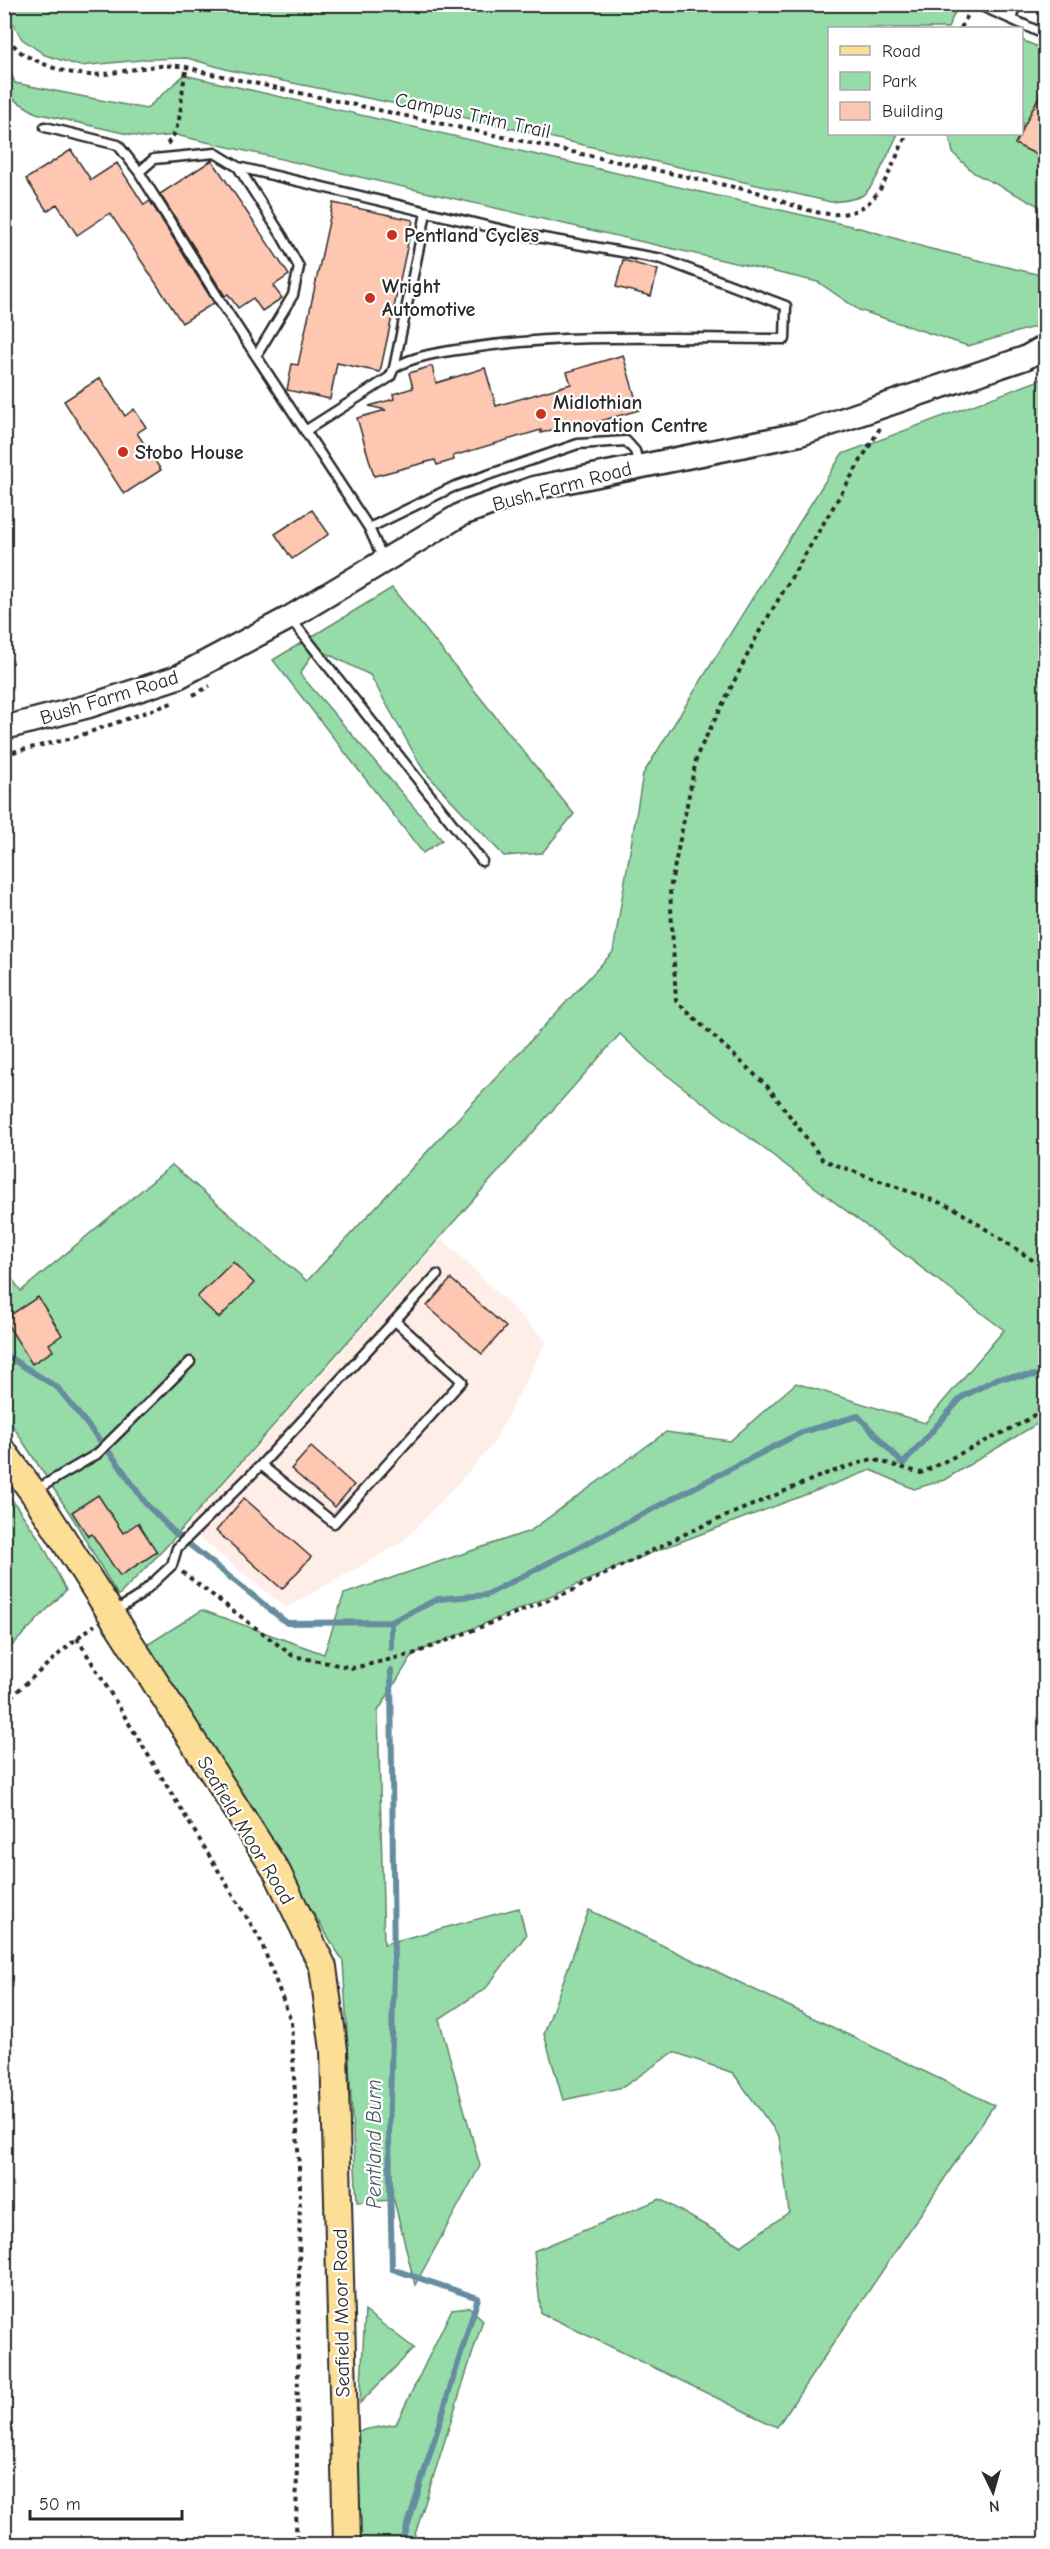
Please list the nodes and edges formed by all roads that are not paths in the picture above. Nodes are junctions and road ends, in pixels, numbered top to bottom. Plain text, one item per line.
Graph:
1 (977, 4) edge
2 (1016, 4) edge
3 (1011, 19) junction
4 (1046, 35) edge
5 (45, 127) dead end
6 (238, 167) junction
7 (139, 172) junction
8 (426, 213) junction
9 (1046, 346) edge
10 (256, 356) junction
11 (394, 368) junction
12 (305, 430) junction
13 (639, 465) junction
14 (369, 528) junction
15 (384, 559) junction
16 (289, 618) junction
17 (4, 728) edge
18 (483, 861) dead end
19 (437, 1275) dead end
20 (395, 1321) junction
21 (190, 1362) dead end
22 (4, 1453) edge
23 (261, 1465) junction
24 (33, 1492) junction
25 (110, 1614) junction
26 (347, 2544) edge

1 - 3 lane
2 - 3 lane
3 - 4 lane
5 - 7 lane
6 - 7 lane
6 - 8 lane
6 - 10 lane
7 - 10 lane
8 - 11 lane
8 - 11 lane
9 - 13 street, Bush Farm Road
10 - 12 lane
11 - 12 lane
12 - 14 lane
13 - 14 lane
13 - 15 street, Bush Farm Road
14 - 15 lane
15 - 16 street, Bush Farm Road
16 - 17 street, Bush Farm Road
16 - 18 lane
19 - 20 lane
20 - 23 lane
20 - 23 lane
21 - 24 lane
22 - 24 main road, Seafield Moor Road
23 - 25 lane
24 - 25 main road, Seafield Moor Road
25 - 26 main road, Seafield Moor Road

